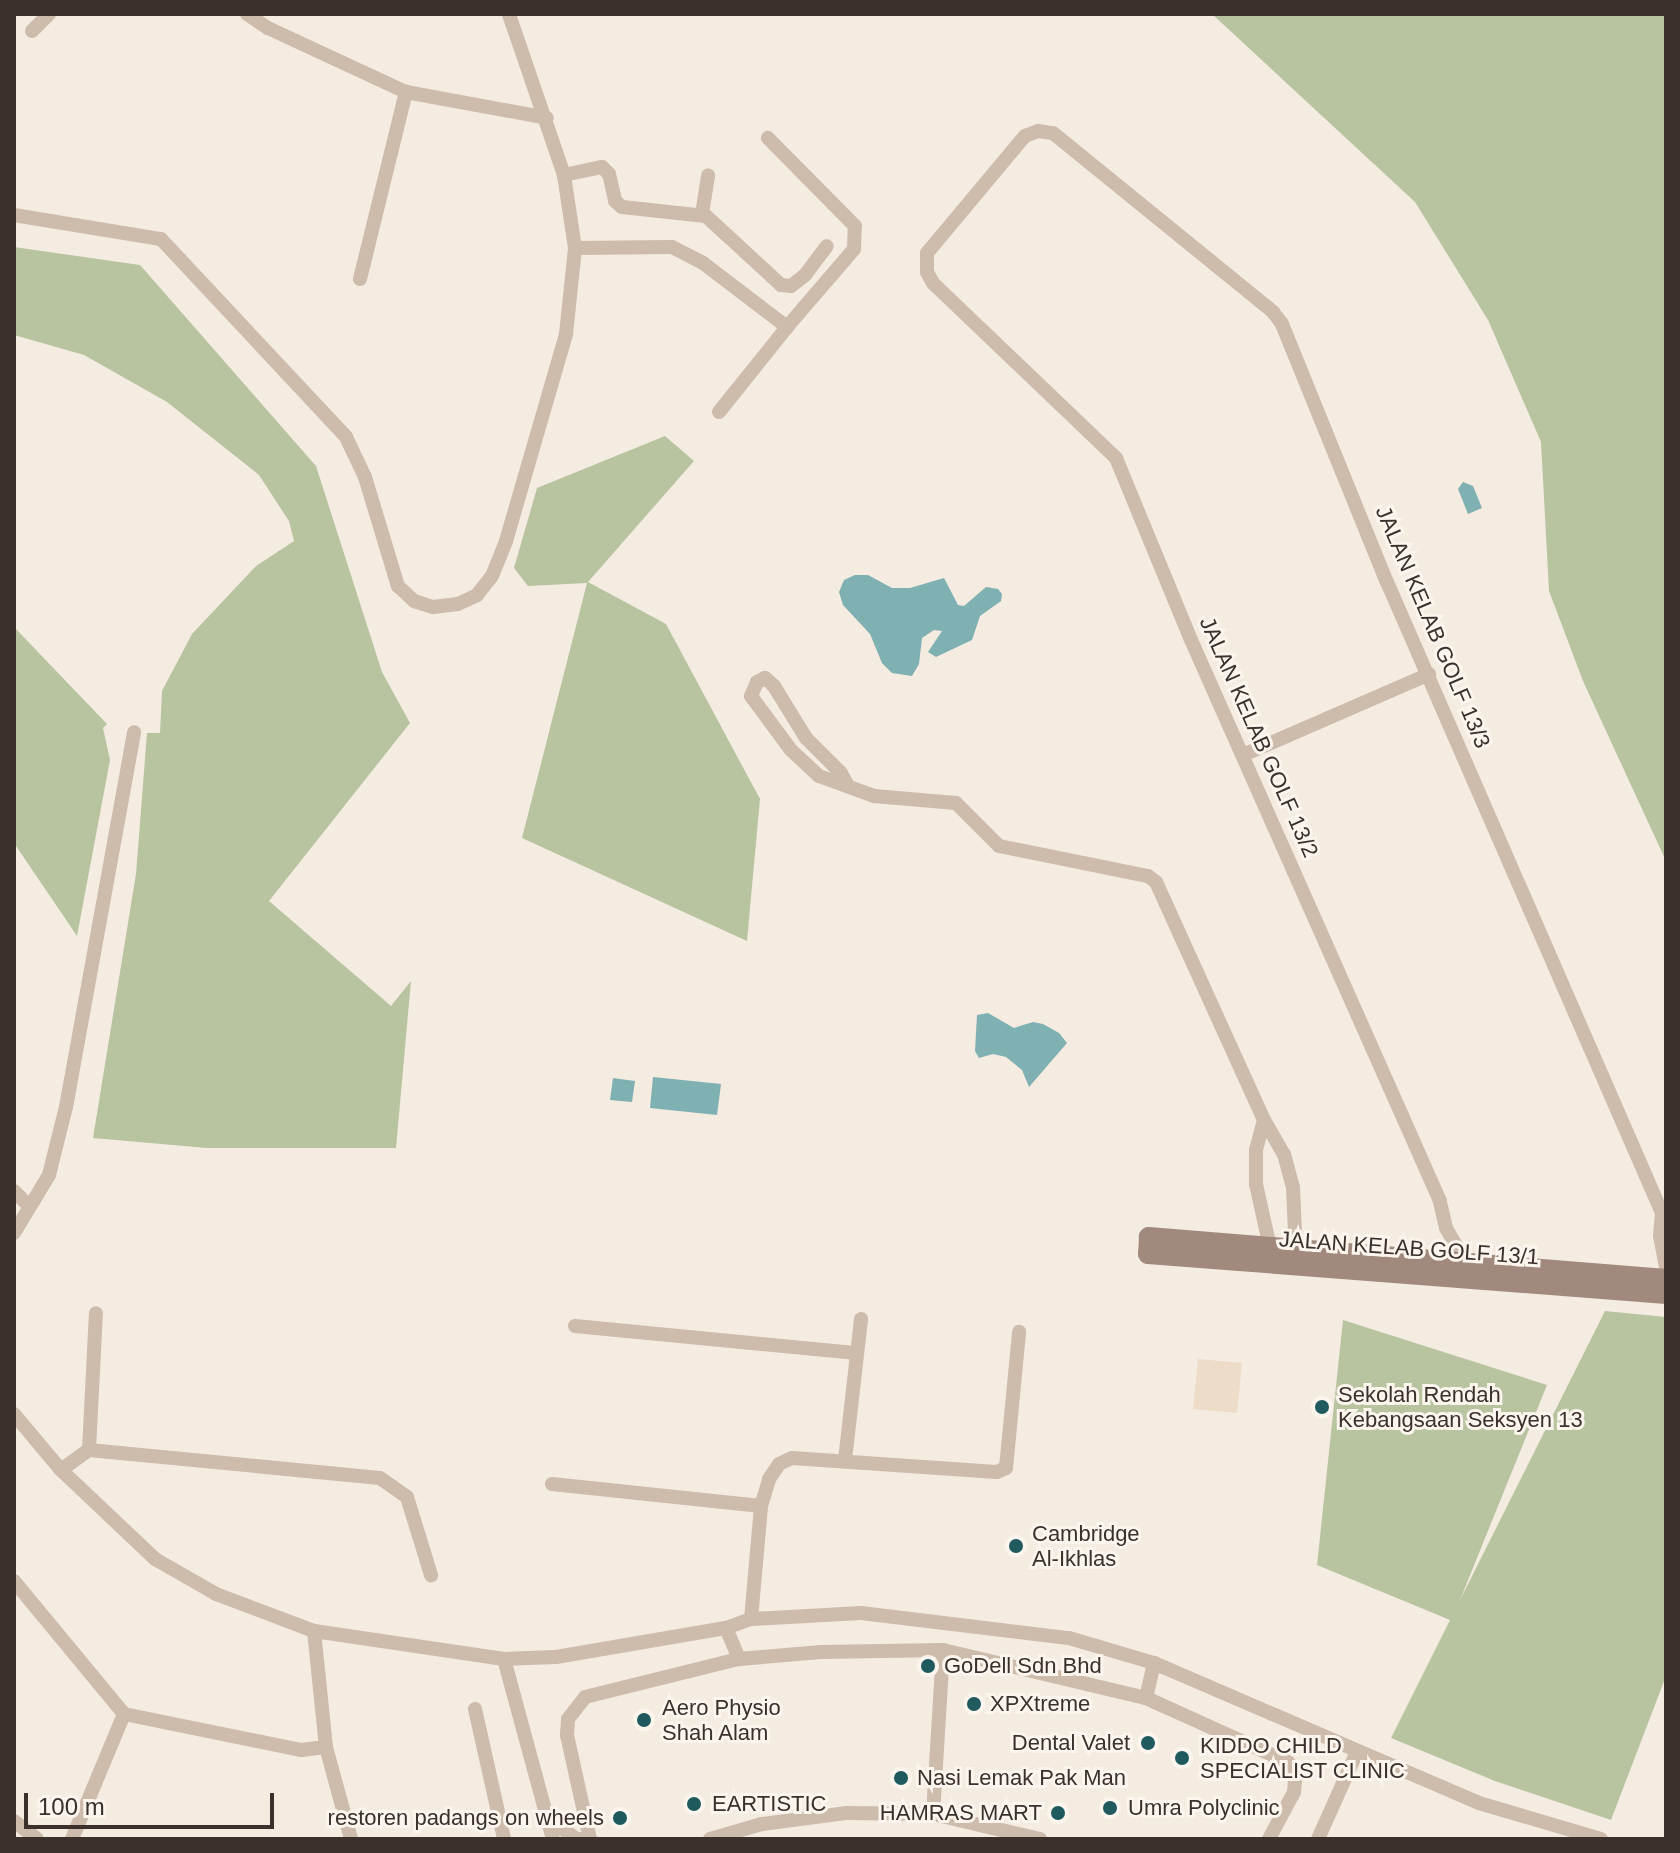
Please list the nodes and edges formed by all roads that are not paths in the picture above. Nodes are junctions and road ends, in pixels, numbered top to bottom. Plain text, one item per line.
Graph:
1 (49, 14) edge
2 (247, 14) edge
3 (509, 14) edge
4 (32, 31) dead end
5 (406, 92) junction
6 (547, 118) junction
7 (1038, 131) joint
8 (768, 138) dead end
9 (564, 175) junction
10 (708, 175) dead end
11 (702, 214) junction
12 (14, 215) edge
13 (827, 246) dead end
14 (575, 248) junction
15 (360, 279) dead end
16 (787, 327) junction
17 (719, 412) dead end
18 (1429, 674) junction
19 (134, 732) dead end
20 (1243, 755) junction
21 (847, 784) junction
22 (1264, 1120) junction
23 (14, 1191) edge
24 (29, 1206) junction
25 (14, 1233) edge
26 (1148, 1254) dead end
27 (1271, 1255) junction
28 (1296, 1257) junction
29 (1666, 1267) edge
30 (1469, 1270) junction
31 (1666, 1279) edge
32 (1666, 1294) edge
33 (96, 1313) dead end
34 (861, 1319) dead end
35 (575, 1326) dead end
36 (1019, 1332) dead end
37 (857, 1353) junction
38 (14, 1414) edge
39 (89, 1450) junction
40 (845, 1460) junction
41 (61, 1470) junction
42 (552, 1484) dead end
43 (761, 1506) junction
44 (431, 1575) dead end
45 (14, 1581) edge
46 (751, 1619) junction
47 (726, 1628) junction
48 (314, 1631) junction
49 (943, 1650) junction
50 (504, 1659) junction
51 (739, 1659) junction
52 (1154, 1663) junction
53 (1146, 1698) junction
54 (475, 1709) dead end
55 (124, 1714) junction
56 (326, 1747) junction
57 (1357, 1752) junction
58 (933, 1814) junction
59 (547, 1816) junction
60 (14, 1821) edge
61 (1562, 1834) edge
62 (37, 1839) edge
63 (72, 1839) edge
64 (351, 1839) edge
65 (504, 1839) edge
66 (553, 1839) edge
67 (590, 1839) edge
68 (710, 1839) edge
69 (1040, 1839) edge
70 (1269, 1839) edge
71 (1318, 1839) edge
72 (1601, 1839) edge

1 - 4 street
2 - 5 street
3 - 6 street
5 - 6 street
5 - 15 street
6 - 9 street
7 - 18 street, JALAN KELAB GOLF 13/3
7 - 20 street, JALAN KELAB GOLF 13/2
8 - 16 street
9 - 11 street
9 - 14 street
10 - 11 street
11 - 13 street
12 - 14 street
14 - 16 street
16 - 17 street
18 - 20 street
18 - 29 street, JALAN KELAB GOLF 13/3
19 - 24 street
20 - 30 street, JALAN KELAB GOLF 13/2
21 - 21 street
21 - 22 street
22 - 27 street
22 - 28 street
23 - 24 street
24 - 25 street
26 - 27 street, JALAN KELAB GOLF 13/1
27 - 28 street, JALAN KELAB GOLF 13/1
28 - 30 street, JALAN KELAB GOLF 13/1
30 - 31 street
30 - 32 street, JALAN KELAB GOLF 13/1
33 - 39 street
34 - 37 street
35 - 37 street
36 - 40 street
37 - 40 street
38 - 41 street
39 - 41 street
39 - 44 street
40 - 43 street
41 - 48 street
42 - 43 street
43 - 46 street
45 - 55 street
46 - 47 street
46 - 52 street
47 - 50 street
47 - 51 street
48 - 50 street
48 - 56 street
49 - 51 street
49 - 53 street
49 - 58 street
50 - 59 street
51 - 67 street
52 - 53 street
52 - 57 street
53 - 70 street
54 - 65 street
55 - 56 street
55 - 63 street
56 - 64 street
57 - 61 street
57 - 71 street
58 - 68 street
58 - 69 street
59 - 66 street
59 - 67 street
60 - 62 street
61 - 72 street

